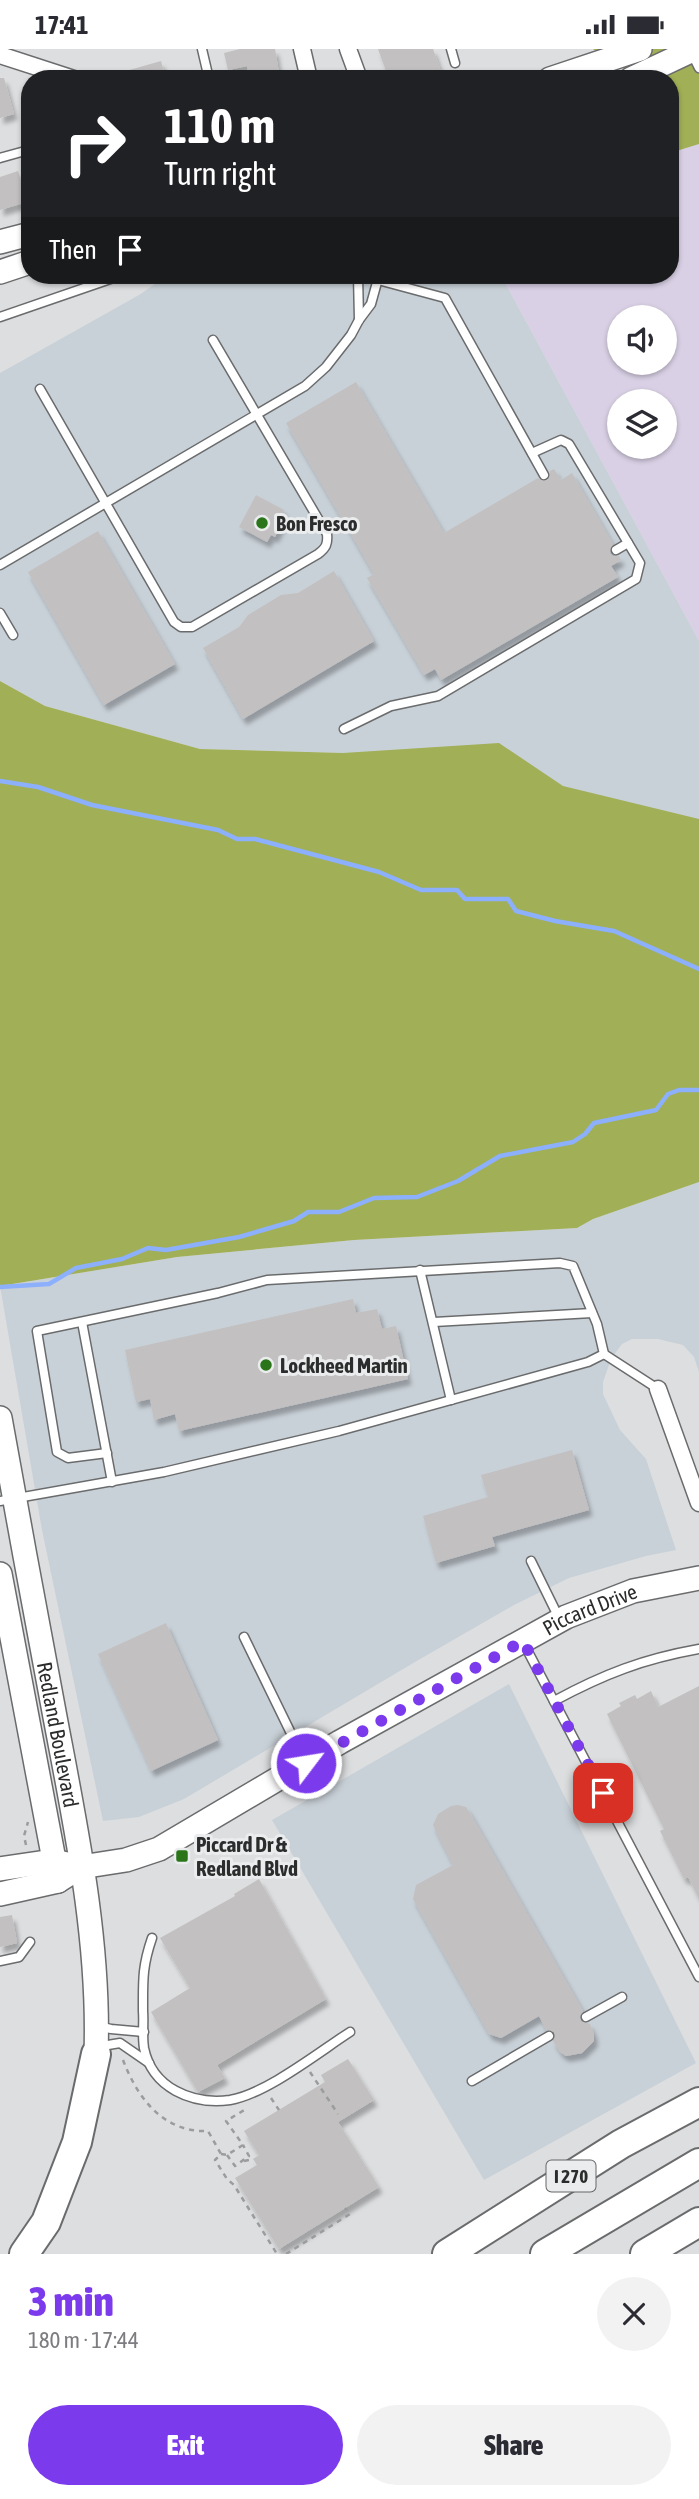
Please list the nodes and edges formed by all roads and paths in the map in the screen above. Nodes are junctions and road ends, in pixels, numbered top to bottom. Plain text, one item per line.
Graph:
1 (202, 49) edge
2 (302, 49) edge
3 (348, 49) edge
4 (451, 49) edge
5 (640, 49) edge
6 (694, 54) edge
7 (0, 55) edge
8 (456, 63) dead end
9 (46, 70) edge
10 (207, 70) edge
11 (307, 70) edge
12 (356, 70) edge
13 (577, 70) edge
14 (654, 70) edge
15 (21, 152) edge
16 (0, 158) edge
17 (21, 236) edge
18 (0, 242) edge
19 (21, 266) edge
20 (0, 272) edge
21 (96, 284) edge
22 (358, 284) edge
23 (376, 284) edge
24 (400, 284) edge
25 (0, 317) edge
26 (359, 320) junction
27 (214, 340) dead end
28 (40, 389) dead end
29 (257, 414) junction
30 (532, 453) junction
31 (544, 475) dead end
32 (105, 502) junction
33 (628, 543) junction
34 (616, 550) dead end
35 (0, 565) edge
36 (0, 613) edge
37 (13, 635) dead end
38 (344, 729) dead end
39 (420, 1270) junction
40 (592, 1313) junction
41 (82, 1322) junction
42 (433, 1322) junction
43 (604, 1354) junction
44 (658, 1389) joint
45 (451, 1400) junction
46 (0, 1418) edge
47 (107, 1453) junction
48 (113, 1482) junction
49 (7, 1500) edge
50 (699, 1503) edge
51 (531, 1561) dead end
52 (0, 1574) edge
53 (699, 1578) edge
54 (560, 1620) junction
55 (244, 1637) dead end
56 (523, 1641) junction
57 (7, 1647) edge
58 (699, 1649) edge
59 (554, 1701) junction
60 (306, 1763) junction
61 (81, 1867) junction
62 (0, 1869) edge
63 (56, 1871) junction
64 (0, 1894) edge
65 (152, 1937) dead end
66 (30, 1942) dead end
67 (0, 1961) edge
68 (699, 1977) edge
69 (622, 1997) dead end
70 (586, 2017) dead end
71 (97, 2025) junction
72 (144, 2032) junction
73 (350, 2032) dead end
74 (549, 2036) dead end
75 (107, 2049) junction
76 (149, 2063) junction
77 (310, 2072) dead end
78 (472, 2081) dead end
79 (269, 2096) dead end
80 (699, 2102) edge
81 (279, 2110) dead end
82 (338, 2114) dead end
83 (243, 2145) dead end
84 (221, 2154) junction
85 (253, 2159) dead end
86 (244, 2161) junction
87 (699, 2163) edge
88 (345, 2208) dead end
89 (699, 2222) edge
90 (24, 2254) edge
91 (277, 2254) edge
92 (286, 2254) edge
93 (447, 2254) edge
94 (545, 2254) edge
95 (645, 2254) edge

1 - 10 lane
2 - 11 street
3 - 12 street
4 - 8 lane
5 - 13 main road
6 - 14 main road
7 - 9 street
15 - 16 lane
17 - 18 main road
19 - 20 main road
21 - 25 lane
22 - 26 lane
23 - 26 lane
24 - 30 lane
26 - 29 lane
27 - 29 lane
28 - 32 lane
29 - 32 lane
29 - 32 lane
30 - 31 lane
30 - 33 lane
32 - 35 lane
33 - 34 lane
33 - 38 lane
36 - 37 lane
39 - 40 lane
39 - 41 lane
39 - 42 lane
40 - 42 lane
40 - 43 lane
41 - 47 lane
41 - 47 lane
42 - 45 lane
43 - 44 lane
43 - 45 lane
44 - 50 street
45 - 48 lane
46 - 49 main road, Redland Boulevard
47 - 48 lane
48 - 49 lane
49 - 61 main road, Redland Boulevard
51 - 54 lane
52 - 57 main road, Redland Boulevard
53 - 54 main road, Piccard Drive
54 - 56 main road, Piccard Drive
55 - 60 lane
56 - 59 lane
56 - 60 main road, Piccard Drive
57 - 63 main road, Redland Boulevard
58 - 59 lane
59 - 68 lane
60 - 61 main road, Piccard Drive
61 - 63 main road, Piccard Drive
61 - 71 main road, Redland Boulevard
62 - 63 main road, Piccard Drive
63 - 64 main road, Piccard Drive
65 - 72 lane
66 - 67 lane
69 - 70 lane
71 - 72 lane
71 - 75 main road, Redland Boulevard
72 - 76 lane
73 - 76 lane
74 - 78 lane
75 - 76 lane
75 - 84 path
75 - 90 highway
77 - 82 path
79 - 81 path
80 - 93 highway, I 270
83 - 86 path
84 - 86 path
84 - 91 path
85 - 86 path
87 - 94 highway, I 270
88 - 92 path
89 - 95 highway

